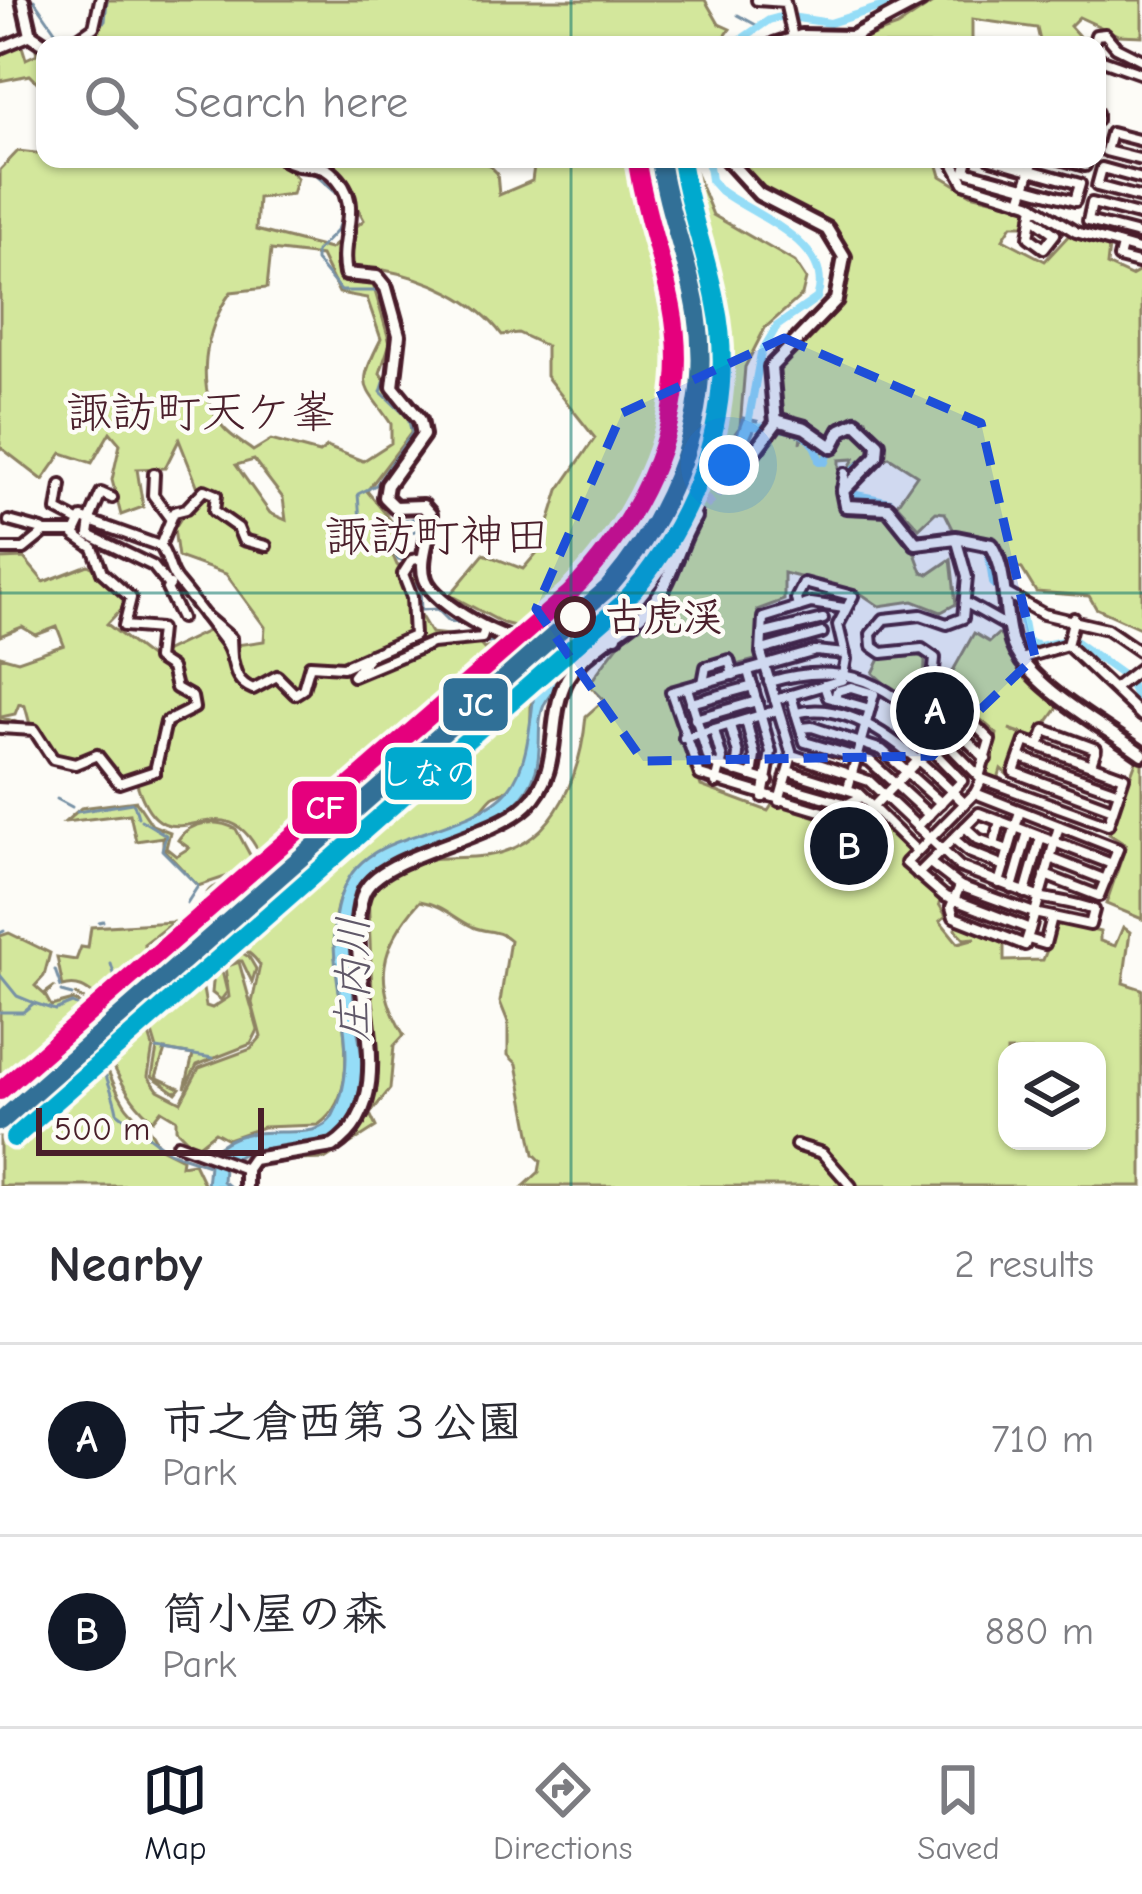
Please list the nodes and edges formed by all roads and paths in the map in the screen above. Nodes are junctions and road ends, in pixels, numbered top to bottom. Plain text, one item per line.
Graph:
1 (23, 0) edge
2 (100, 0) edge
3 (757, 0) edge
4 (921, 0) edge
5 (31, 35) junction
6 (793, 35) joint
7 (81, 36) edge
8 (822, 36) edge
9 (854, 36) edge
10 (1096, 36) edge
11 (36, 38) edge
12 (0, 48) edge
13 (1106, 57) edge
14 (1142, 60) edge
15 (1142, 74) edge
16 (1142, 141) edge
17 (1142, 160) edge
18 (313, 168) edge
19 (735, 168) edge
20 (956, 168) edge
21 (966, 168) edge
22 (1031, 168) edge
23 (1042, 168) edge
24 (1142, 179) edge
25 (1025, 188) junction
26 (1142, 198) edge
27 (1022, 201) junction
28 (1034, 206) junction
29 (1142, 216) edge
30 (1032, 217) dead end
31 (1141, 245) edge
32 (1122, 246) junction
33 (1142, 264) edge
34 (775, 424) junction
35 (752, 456) tunnel mouth
36 (154, 474) dead end
37 (62, 485) dead end
38 (112, 498) dead end
39 (695, 517) tunnel mouth
40 (170, 518) junction
41 (91, 519) junction
42 (9, 520) dead end
43 (78, 521) junction
44 (45, 532) junction
45 (73, 532) junction
46 (968, 540) junction
47 (160, 546) junction
48 (266, 546) dead end
49 (3, 549) dead end
50 (424, 558) junction
51 (172, 583) junction
52 (1004, 595) junction
53 (826, 604) junction
54 (968, 604) junction
55 (798, 607) junction
56 (844, 608) junction
57 (182, 618) dead end
58 (1073, 618) junction
59 (823, 620) junction
60 (1009, 627) junction
61 (484, 629) junction
62 (766, 633) junction
63 (822, 633) junction
64 (615, 635) junction
65 (1142, 639) edge
66 (1068, 641) junction
67 (826, 650) junction
68 (1138, 650) edge
69 (761, 651) junction
70 (372, 653) junction
71 (806, 654) junction
72 (845, 654) junction
73 (1020, 659) junction
74 (764, 666) junction
75 (1142, 667) edge
76 (748, 670) junction
77 (811, 671) junction
78 (844, 671) junction
79 (734, 675) junction
80 (770, 682) junction
81 (1122, 682) junction
82 (703, 683) junction
83 (824, 685) junction
84 (752, 686) junction
85 (686, 688) junction
86 (791, 695) junction
87 (835, 699) junction
88 (757, 700) junction
89 (691, 704) junction
90 (776, 705) junction
91 (870, 709) junction
92 (796, 713) junction
93 (761, 716) junction
94 (916, 716) junction
95 (1142, 716) edge
96 (695, 718) junction
97 (746, 720) junction
98 (730, 724) junction
99 (866, 725) junction
100 (953, 727) junction
101 (0, 728) edge
102 (801, 728) junction
103 (714, 730) junction
104 (700, 734) junction
105 (684, 738) junction
106 (861, 740) junction
107 (941, 740) junction
108 (812, 744) junction
109 (1039, 746) junction
110 (1142, 754) edge
111 (792, 755) junction
112 (856, 756) junction
113 (1019, 757) junction
114 (919, 759) junction
115 (986, 759) junction
116 (1075, 759) junction
117 (807, 760) junction
118 (1091, 764) junction
119 (721, 767) junction
120 (788, 771) junction
121 (908, 771) junction
122 (736, 772) junction
123 (852, 773) junction
124 (1069, 775) junction
125 (752, 776) junction
126 (981, 778) junction
127 (768, 781) junction
128 (716, 783) junction
129 (896, 783) junction
130 (784, 786) junction
131 (848, 788) junction
132 (1064, 790) junction
133 (952, 792) junction
134 (975, 793) junction
135 (1119, 793) junction
136 (884, 795) junction
137 (764, 796) junction
138 (861, 796) junction
139 (779, 801) junction
140 (840, 802) junction
141 (940, 803) junction
142 (964, 803) junction
143 (872, 808) junction
144 (1113, 808) junction
145 (1020, 811) junction
146 (929, 815) junction
147 (836, 818) junction
148 (1000, 821) junction
149 (1059, 826) junction
150 (917, 827) junction
151 (965, 827) junction
152 (1015, 827) junction
153 (1028, 832) junction
154 (1041, 837) junction
155 (930, 839) junction
156 (953, 839) junction
157 (1055, 842) junction
158 (994, 845) junction
159 (1008, 850) junction
160 (917, 851) junction
161 (941, 851) junction
162 (1050, 859) junction
163 (930, 863) junction
164 (1112, 864) junction
165 (1004, 866) junction
166 (918, 874) junction
167 (1046, 875) junction
168 (1106, 880) junction
169 (994, 881) junction
170 (959, 886) junction
171 (1012, 888) junction
172 (1025, 893) junction
173 (984, 895) junction
174 (1039, 897) junction
175 (953, 901) junction
176 (1001, 902) junction
177 (1034, 913) junction
178 (996, 916) junction
179 (1052, 917) junction
180 (990, 932) junction
181 (1029, 934) junction
182 (178, 1144) dead end
183 (796, 1145) dead end
184 (242, 1168) junction
185 (246, 1186) edge
186 (851, 1186) edge

1 - 5 main road
2 - 7 street
3 - 6 street
4 - 9 main road
5 - 11 main road
5 - 12 street
6 - 8 main road
10 - 14 street
13 - 15 street
16 - 17 street
18 - 50 main road
19 - 34 main road
20 - 27 street
21 - 25 street
22 - 25 street
23 - 25 street
24 - 26 street
25 - 27 street
27 - 28 street
28 - 30 street
28 - 32 street
29 - 31 street
31 - 32 street
32 - 33 street
34 - 35 main road
34 - 46 main road
36 - 40 street
37 - 43 street
38 - 41 street
39 - 64 main road
40 - 47 street
40 - 48 street
41 - 43 street
41 - 47 street
41 - 51 street
42 - 44 street
43 - 45 street
44 - 45 street
44 - 49 street
45 - 101 street
46 - 52 main road
46 - 54 street
47 - 51 street
50 - 61 main road
50 - 70 street
51 - 57 street
51 - 70 street
52 - 58 street
52 - 60 main road
53 - 55 street
53 - 56 street
53 - 59 street
54 - 60 street
54 - 94 street
55 - 56 street
55 - 62 street
56 - 72 street
58 - 66 street
58 - 68 street
59 - 62 street
59 - 63 street
60 - 73 main road
61 - 64 main road
61 - 70 street
62 - 69 street
63 - 67 street
63 - 69 street
64 - 184 main road
65 - 68 street
66 - 73 street
66 - 81 street
67 - 71 street
67 - 72 street
69 - 74 street
71 - 74 street
71 - 77 street
72 - 78 street
73 - 110 main road
74 - 76 street
74 - 80 street
75 - 81 street
76 - 79 street
76 - 84 street
77 - 78 street
77 - 80 street
78 - 83 street
78 - 94 street
79 - 82 street
79 - 82 street
80 - 90 street
81 - 95 street
82 - 85 street
83 - 86 street
83 - 87 street
84 - 88 street
84 - 89 street
85 - 89 street
85 - 105 street
86 - 90 street
86 - 92 street
87 - 91 street
87 - 91 street
88 - 93 street
88 - 96 street
89 - 96 street
90 - 93 street
90 - 111 street
91 - 99 street
92 - 99 street
92 - 102 street
93 - 97 street
93 - 127 street
94 - 107 street
96 - 104 street
97 - 98 street
97 - 125 street
98 - 103 street
98 - 122 street
99 - 106 street
99 - 114 street
100 - 107 street
100 - 115 street
100 - 115 street
102 - 106 street
102 - 108 street
103 - 104 street
103 - 119 street
104 - 105 street
104 - 119 street
105 - 128 street
106 - 112 street
106 - 121 street
107 - 126 street
108 - 112 street
108 - 117 street
109 - 113 street
109 - 116 street
109 - 118 street
111 - 117 street
111 - 120 street
112 - 123 street
112 - 129 street
113 - 124 street
113 - 132 street
114 - 121 street
114 - 133 street
114 - 133 street
115 - 126 street
116 - 118 street
116 - 124 street
117 - 123 street
118 - 135 street
119 - 122 street
119 - 128 street
120 - 130 street
120 - 131 street
121 - 129 street
121 - 141 street
122 - 125 street
123 - 131 street
123 - 136 street
124 - 132 street
124 - 135 street
125 - 127 street
126 - 134 street
126 - 144 street
127 - 137 street
128 - 137 street
129 - 136 street
129 - 146 street
130 - 139 street
130 - 140 street
131 - 138 street
132 - 144 street
133 - 141 street
133 - 142 street
134 - 142 street
134 - 145 street
135 - 144 street
136 - 143 street
136 - 150 street
137 - 139 street
138 - 140 street
138 - 143 street
139 - 147 street
140 - 147 street
141 - 146 street
142 - 155 street
143 - 147 street
143 - 160 street
145 - 149 street
145 - 152 street
146 - 150 street
148 - 151 street
148 - 152 street
148 - 158 street
149 - 157 street
149 - 164 street
150 - 155 street
151 - 156 street
151 - 158 street
152 - 153 street
152 - 159 street
153 - 154 street
153 - 171 street
154 - 157 street
154 - 172 street
155 - 160 street
155 - 161 street
156 - 161 street
156 - 165 street
157 - 162 street
157 - 164 street
158 - 159 street
159 - 165 street
160 - 166 street
161 - 163 street
161 - 169 street
162 - 167 street
162 - 168 street
163 - 166 street
163 - 170 street
164 - 168 street
165 - 169 street
166 - 175 street
167 - 168 street
167 - 174 street
169 - 171 street
169 - 173 street
170 - 173 street
170 - 175 street
171 - 172 street
172 - 174 street
173 - 176 street
174 - 177 street
174 - 179 street
175 - 178 street
175 - 180 street
176 - 177 street
176 - 178 street
177 - 179 street
177 - 181 street
178 - 180 street
178 - 181 street
179 - 181 street
180 - 181 street
182 - 184 street
183 - 186 street
184 - 185 main road

